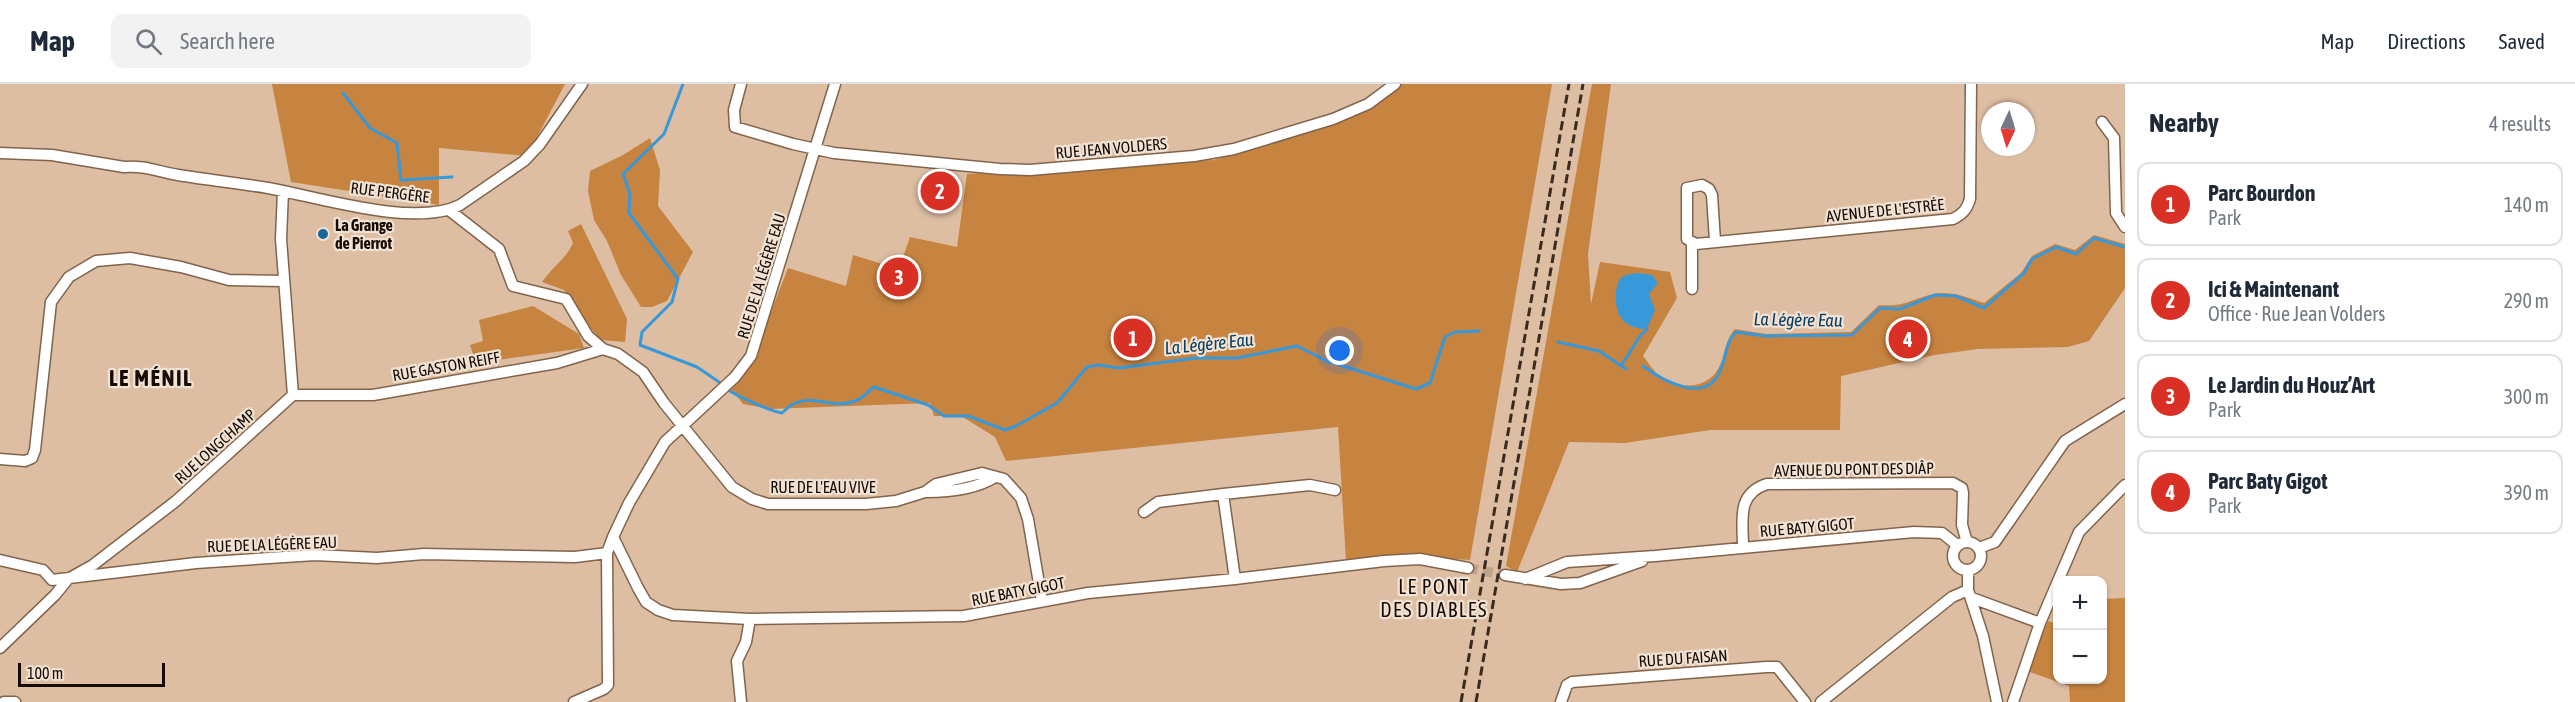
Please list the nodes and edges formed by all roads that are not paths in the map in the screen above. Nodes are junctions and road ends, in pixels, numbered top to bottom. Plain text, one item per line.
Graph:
1 (582, 84) edge
2 (741, 84) edge
3 (835, 84) edge
4 (1395, 84) edge
5 (1971, 84) edge
6 (2102, 122) dead end
7 (815, 149) junction
8 (0, 153) edge
9 (283, 192) junction
10 (448, 210) junction
11 (2125, 227) edge
12 (1715, 241) junction
13 (1692, 243) junction
14 (284, 281) junction
15 (1692, 289) dead end
16 (603, 349) junction
17 (293, 395) junction
18 (2125, 404) edge
19 (682, 424) junction
20 (0, 459) edge
21 (2125, 485) edge
22 (1335, 490) dead end
23 (1223, 494) junction
24 (1144, 512) dead end
25 (613, 537) junction
26 (1962, 543) junction
27 (1743, 548) junction
28 (1979, 548) junction
29 (607, 553) junction
30 (1655, 556) junction
31 (0, 560) edge
32 (1468, 568) tunnel mouth
33 (1968, 570) junction
34 (1505, 575) tunnel mouth
35 (68, 579) junction
36 (1235, 579) junction
37 (1525, 579) junction
38 (1970, 594) junction
39 (1042, 601) junction
40 (750, 619) junction
41 (2040, 623) junction
42 (0, 648) edge
43 (1825, 701) edge
44 (4, 702) edge
45 (15, 702) edge
46 (574, 702) edge
47 (741, 702) edge
48 (1561, 702) edge
49 (1805, 702) edge
50 (1997, 702) edge
51 (2013, 702) edge

1 - 10 street
2 - 7 street, RUE JEAN VOLDERS
3 - 7 street, RUE DE LA LÉGÈRE EAU
4 - 7 street, RUE JEAN VOLDERS
5 - 12 street, AVENUE DE L'ESTRÉE
6 - 11 street
7 - 19 street, RUE DE LA LÉGÈRE EAU
8 - 9 street, RUE PERGÈRE
9 - 10 street, RUE PERGÈRE
9 - 14 street
10 - 16 street, RUE PERGÈRE
12 - 13 street, AVENUE DE L'ESTRÉE
12 - 13 street
13 - 15 street
14 - 17 street
14 - 20 street
16 - 17 street, RUE GASTON REIFF
16 - 19 street, RUE PERGÈRE
17 - 35 street, RUE LONGCHAMP
18 - 28 street
19 - 25 street, RUE DE LA LÉGÈRE EAU
19 - 39 street, RUE DE L'EAU VIVE
21 - 41 street
22 - 23 street
23 - 24 street
23 - 36 street
25 - 29 street, RUE DE LA LÉGÈRE EAU
25 - 40 street, RUE BATY GIGOT
26 - 27 street, RUE BATY GIGOT
26 - 27 street, AVENUE DU PONT DES DIÂP
26 - 28 street
26 - 33 street
27 - 30 street, RUE BATY GIGOT
28 - 33 street
29 - 35 street, RUE DE LA LÉGÈRE EAU
29 - 46 street
30 - 37 street, RUE BATY GIGOT
30 - 37 street, RUE BATY GIGOT
31 - 35 street
32 - 36 street, RUE BATY GIGOT
33 - 38 street
34 - 37 street, RUE BATY GIGOT
35 - 42 street, RUE LONGCHAMP
36 - 39 street, RUE BATY GIGOT
38 - 41 street
38 - 43 street
38 - 50 street
39 - 40 street, RUE BATY GIGOT
40 - 47 street
41 - 51 street
44 - 45 street
48 - 49 street, RUE DU FAISAN

